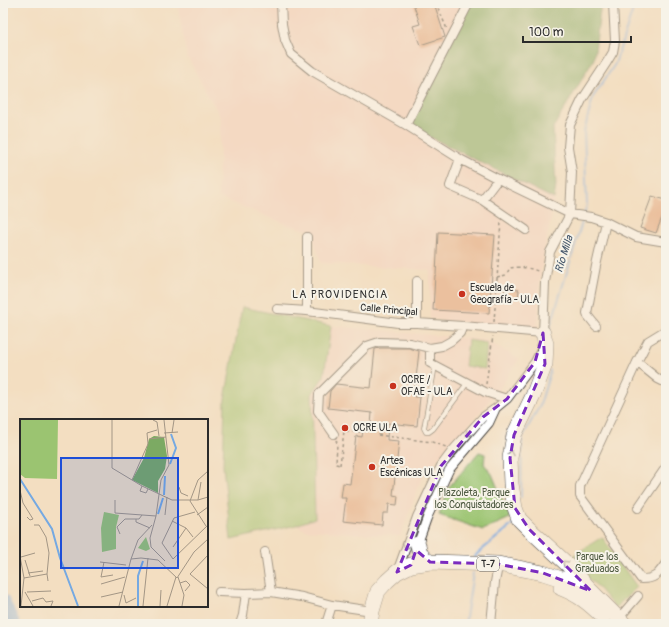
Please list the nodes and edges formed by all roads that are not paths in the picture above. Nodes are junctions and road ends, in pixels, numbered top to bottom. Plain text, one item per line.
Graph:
1 (281, 3) edge
2 (469, 3) edge
3 (613, 3) edge
4 (406, 126) junction
5 (460, 159) junction
6 (498, 178) junction
7 (482, 200) junction
8 (570, 214) junction
9 (606, 222) junction
10 (526, 230) dead end
11 (307, 237) dead end
12 (666, 242) edge
13 (417, 281) dead end
14 (277, 309) dead end
15 (307, 311) junction
16 (417, 323) junction
17 (463, 326) junction
18 (596, 326) dead end
19 (666, 330) edge
20 (544, 333) junction
21 (430, 348) junction
22 (637, 362) junction
23 (436, 366) junction
24 (468, 382) junction
25 (666, 383) edge
26 (507, 399) junction
27 (496, 408) junction
28 (334, 434) road end
29 (666, 467) edge
30 (638, 508) dead end
31 (418, 544) junction
32 (265, 552) dead end
33 (430, 562) junction
34 (666, 563) edge
35 (411, 569) junction
36 (497, 572) junction
37 (397, 576) junction
38 (591, 591) junction
39 (219, 592) dead end
40 (271, 592) junction
41 (246, 593) junction
42 (638, 596) dead end
43 (332, 604) junction
44 (373, 620) edge
45 (618, 622) edge
46 (240, 624) edge
47 (326, 624) edge
48 (491, 624) edge

1 - 4 street
2 - 4 street
3 - 8 street
4 - 5 street
5 - 6 street
5 - 7 street
6 - 7 street
6 - 8 street
7 - 10 street
8 - 9 street
8 - 20 street
9 - 12 street
9 - 18 street
11 - 15 street
13 - 16 street
14 - 15 street, Calle Principal
15 - 16 street, Calle Principal
16 - 17 street, Calle Principal
17 - 20 street, Calle Principal
17 - 21 street
19 - 22 street
20 - 26 street
38 -> 20 highway
21 - 23 street
21 - 28 street
22 - 25 street
22 - 34 street
23 - 24 street
23 - 24 lane
24 - 26 street
26 - 27 street
27 - 31 street
27 -> 37 street
29 - 30 street
31 - 33 highway
31 - 35 street
32 - 40 street
33 - 35 highway, T-7
33 - 38 highway, T-7
35 - 36 highway, T-7
35 - 37 highway, T-7
36 - 45 highway, T-7
36 - 48 street
37 - 44 highway, T-7
38 - 45 highway, T-7
39 - 41 street
40 - 41 street
40 - 43 street
41 - 46 street
42 - 45 street
43 - 44 street
43 - 47 street

